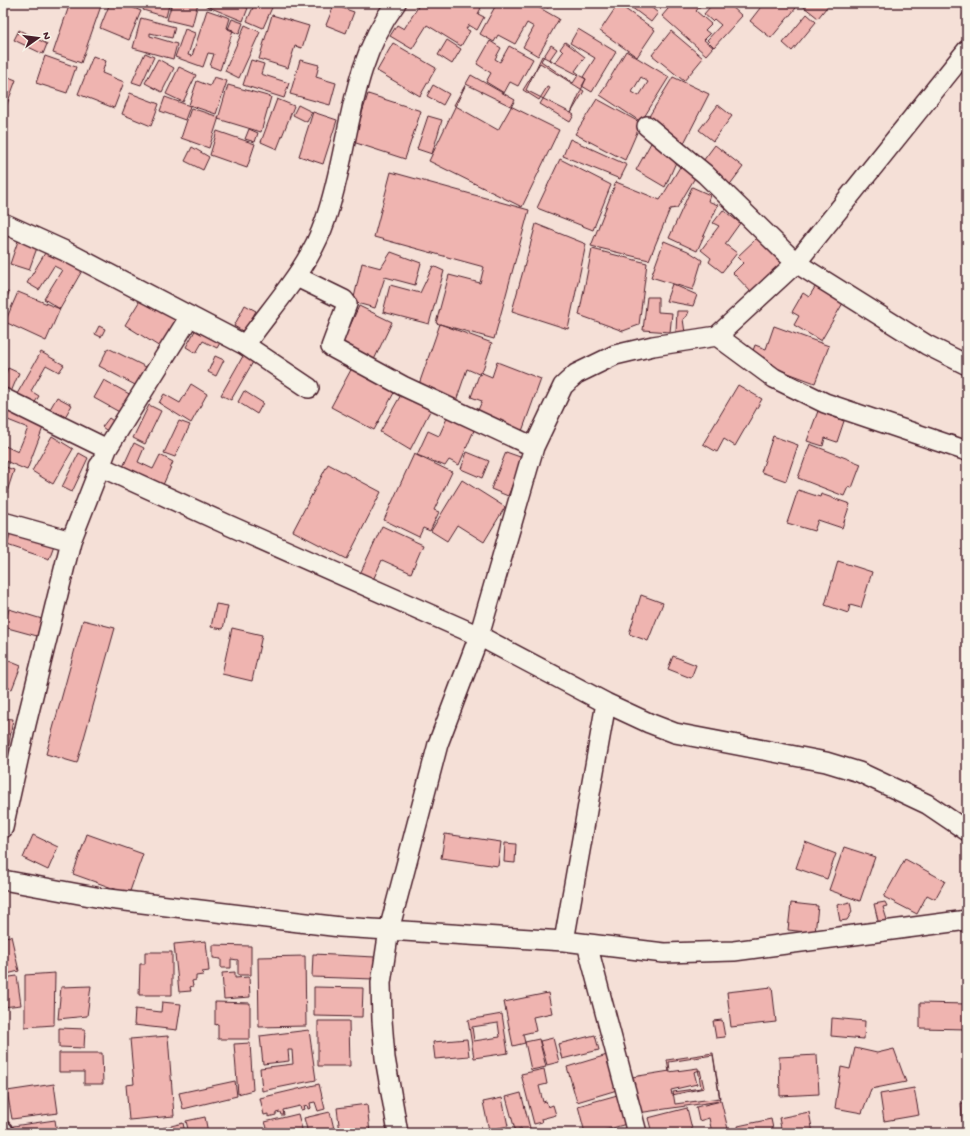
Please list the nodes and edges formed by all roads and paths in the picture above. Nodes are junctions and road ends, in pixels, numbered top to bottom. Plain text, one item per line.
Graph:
1 (392, 4) edge
2 (967, 50) edge
3 (647, 126) dead end
4 (3, 222) edge
5 (796, 263) junction
6 (297, 277) junction
7 (190, 316) junction
8 (717, 336) junction
9 (245, 345) junction
10 (967, 365) edge
11 (310, 388) dead end
12 (3, 398) edge
13 (534, 447) junction
14 (107, 449) junction
15 (967, 451) edge
16 (99, 466) junction
17 (3, 522) edge
18 (71, 541) junction
19 (479, 636) junction
20 (606, 703) junction
21 (966, 824) edge
22 (3, 828) edge
23 (3, 880) edge
24 (967, 920) edge
25 (389, 930) junction
26 (564, 941) junction
27 (587, 944) junction
28 (398, 1133) edge
29 (637, 1133) edge

1 - 6 street
2 - 5 street
3 - 5 street
4 - 7 street
5 - 8 street
5 - 10 street
6 - 9 street
6 - 13 street
7 - 9 street
7 - 14 street
8 - 13 street
8 - 15 street
9 - 11 street
12 - 14 street
13 - 19 street
14 - 16 street
16 - 18 street
16 - 19 street
17 - 18 street
18 - 22 street
19 - 20 street
19 - 25 street
20 - 21 street
20 - 26 street
23 - 25 street
24 - 27 street
25 - 26 street
25 - 28 street
26 - 27 street
27 - 29 street

